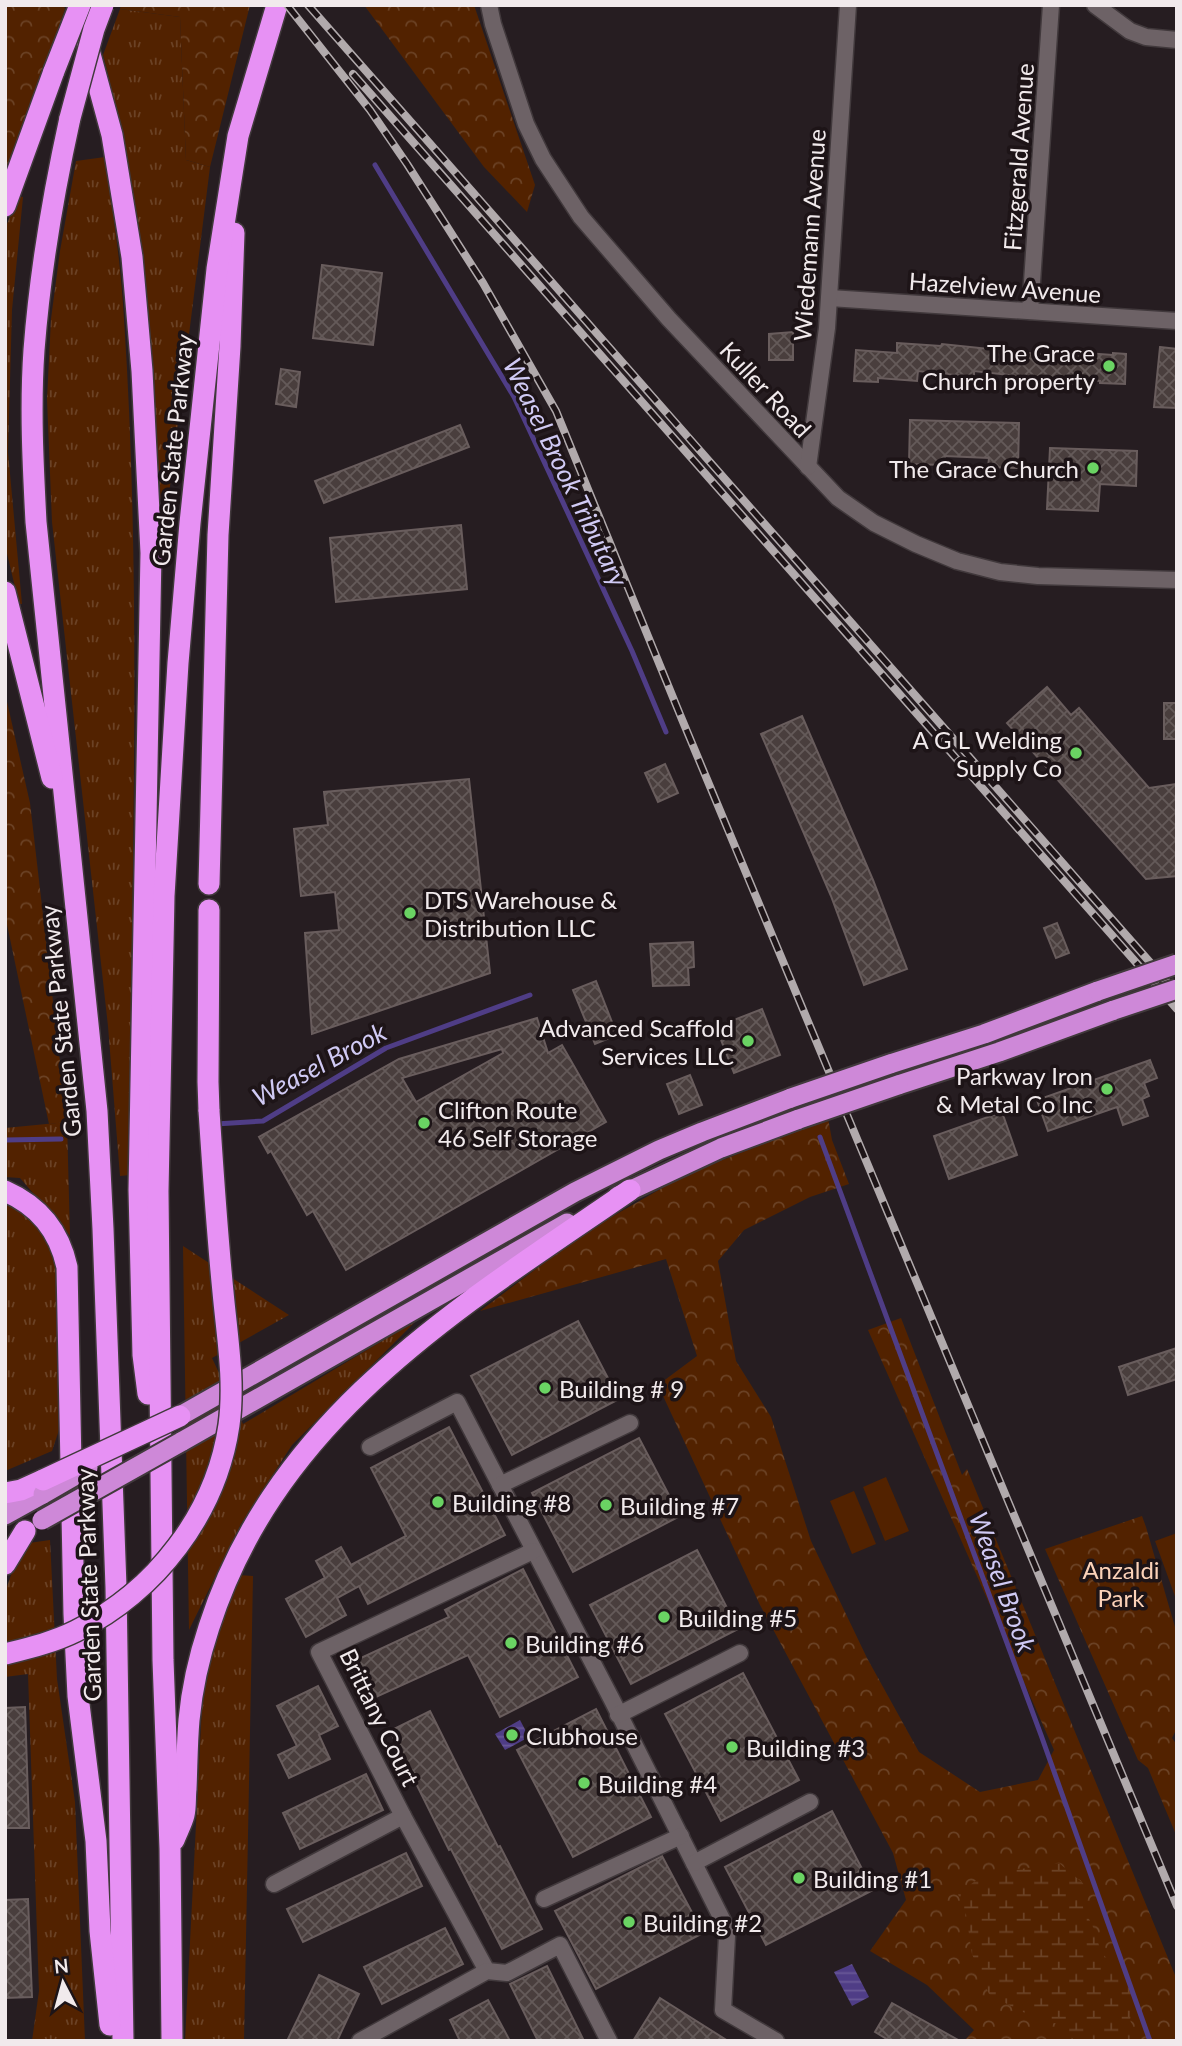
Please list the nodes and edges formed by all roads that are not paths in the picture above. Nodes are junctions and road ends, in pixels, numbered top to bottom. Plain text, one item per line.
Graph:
1 (73, 5) edge
2 (80, 5) edge
3 (103, 5) edge
4 (489, 5) edge
5 (848, 5) edge
6 (1051, 5) edge
7 (1095, 5) edge
8 (276, 8) edge
9 (1177, 40) edge
10 (238, 136) junction
11 (5, 206) edge
12 (830, 298) junction
13 (1030, 311) junction
14 (1177, 321) edge
15 (808, 467) junction
16 (1177, 580) edge
17 (5, 592) edge
18 (68, 845) junction
19 (209, 884) dead end
20 (209, 910) dead end
21 (1177, 964) edge
22 (1177, 989) edge
23 (630, 1189) junction
24 (5, 1191) edge
25 (180, 1416) joint
26 (630, 1423) dead end
27 (370, 1447) dead end
28 (500, 1485) junction
29 (43, 1487) junction
30 (5, 1493) edge
31 (161, 1504) junction
32 (5, 1515) edge
33 (34, 1526) junction
34 (5, 1542) edge
35 (533, 1551) junction
36 (5, 1564) edge
37 (740, 1653) dead end
38 (5, 1654) edge
39 (618, 1715) junction
40 (810, 1802) dead end
41 (403, 1816) junction
42 (681, 1836) junction
43 (170, 1848) junction
44 (694, 1863) junction
45 (274, 1884) dead end
46 (544, 1899) dead end
47 (487, 1971) junction
48 (112, 2041) edge
49 (123, 2041) edge
50 (172, 2041) edge
51 (360, 2041) edge
52 (609, 2041) edge
53 (776, 2041) edge

1 - 31 highway
2 - 11 highway, bridge
3 - 18 highway, Garden State Parkway, bridge
4 - 15 street, Kuller Road
5 - 12 street, Wiedemann Avenue
6 - 13 street, Fitzgerald Avenue
7 - 9 street
8 - 10 highway, Garden State Parkway
10 - 19 highway
10 - 31 highway, Garden State Parkway
12 - 13 street, Hazelview Avenue
12 - 15 street, Wiedemann Avenue
13 - 14 street, Hazelview Avenue
15 - 16 street, Kuller Road
17 - 18 highway
18 - 49 highway, Garden State Parkway
20 - 38 highway, bridge
21 - 25 highway, bridge
22 - 23 highway, bridge
23 - 33 highway, bridge
23 - 43 highway
24 - 48 highway
25 - 29 highway, bridge
26 - 28 street
27 - 28 street
28 - 35 street
29 - 30 highway
29 - 32 highway
31 - 43 highway, Garden State Parkway
33 - 34 highway
33 - 36 highway
35 - 39 street
35 - 41 street, Brittany Court
37 - 39 street
39 - 42 street
40 - 44 street
41 - 45 street
41 - 47 street, Brittany Court
42 - 44 street
42 - 46 street
43 - 50 highway, Garden State Parkway
44 - 53 street
47 - 51 street
47 - 52 street

